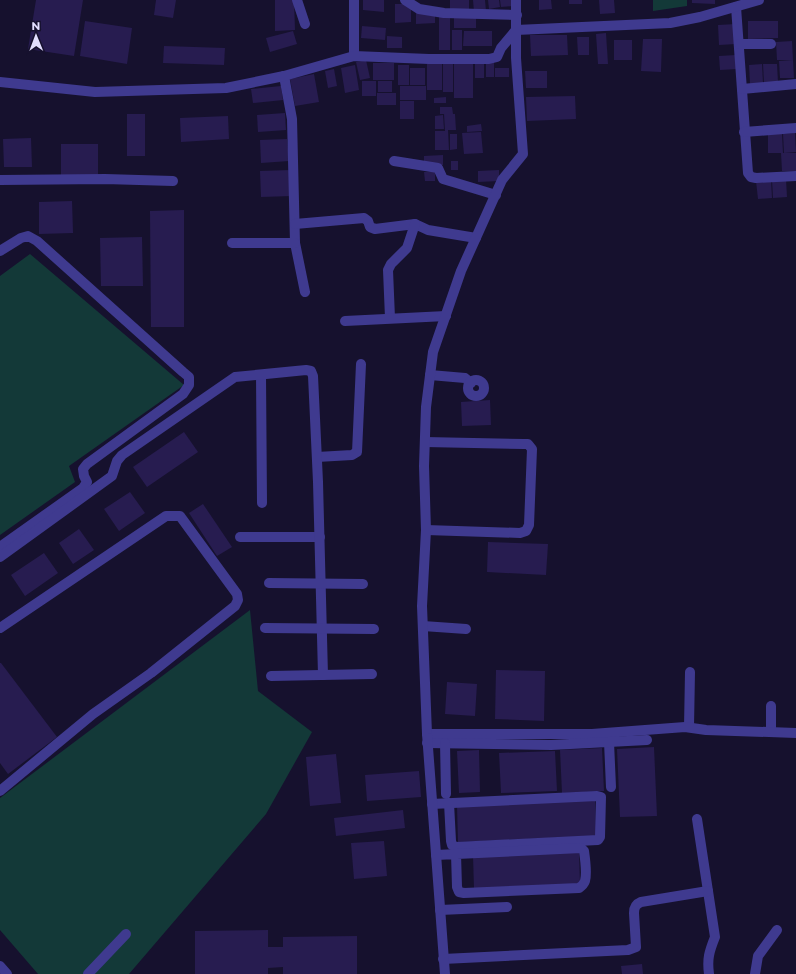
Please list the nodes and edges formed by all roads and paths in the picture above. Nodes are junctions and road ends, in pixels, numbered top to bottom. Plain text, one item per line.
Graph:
1 (297, 0) edge
2 (354, 0) edge
3 (405, 0) edge
4 (516, 0) edge
5 (759, 0) edge
6 (736, 7) junction
7 (517, 14) junction
8 (305, 24) dead end
9 (516, 30) junction
10 (739, 44) junction
11 (771, 44) dead end
12 (354, 56) junction
13 (284, 76) junction
14 (0, 82) edge
15 (796, 84) edge
16 (742, 89) junction
17 (796, 128) edge
18 (744, 132) junction
19 (394, 161) dead end
20 (796, 176) edge
21 (0, 180) edge
22 (174, 181) dead end
23 (496, 195) junction
24 (295, 224) junction
25 (415, 224) junction
26 (476, 238) junction
27 (232, 243) dead end
28 (295, 243) junction
29 (0, 251) edge
30 (305, 292) dead end
31 (446, 316) junction
32 (390, 318) junction
33 (345, 321) dead end
34 (361, 364) dead end
35 (261, 375) junction
36 (430, 375) junction
37 (471, 383) dead end
38 (425, 442) junction
39 (317, 457) junction
40 (262, 503) dead end
41 (426, 530) junction
42 (240, 537) dead end
43 (320, 537) junction
44 (0, 547) edge
45 (0, 557) edge
46 (269, 583) dead end
47 (321, 584) junction
48 (363, 584) dead end
49 (423, 626) junction
50 (0, 628) edge
51 (265, 628) dead end
52 (322, 629) junction
53 (374, 629) dead end
54 (466, 629) dead end
55 (690, 672) dead end
56 (372, 674) dead end
57 (323, 675) junction
58 (271, 676) dead end
59 (771, 706) dead end
60 (691, 727) junction
61 (771, 732) junction
62 (796, 733) edge
63 (796, 738) edge
64 (427, 739) junction
65 (647, 740) dead end
66 (608, 742) junction
67 (445, 743) junction
68 (610, 787) dead end
69 (0, 791) edge
70 (448, 799) junction
71 (432, 804) junction
72 (698, 819) dead end
73 (456, 854) junction
74 (436, 856) junction
75 (708, 891) junction
76 (507, 907) dead end
77 (440, 910) junction
78 (777, 930) dead end
79 (126, 934) dead end
80 (444, 959) junction
81 (0, 966) edge
82 (7, 974) edge
83 (88, 974) edge
84 (445, 974) edge
85 (709, 974) edge
86 (755, 974) edge

1 - 8 street
2 - 12 street
3 - 7 street
4 - 7 street
5 - 6 street
6 - 9 street
6 - 10 street
7 - 9 street
9 - 12 street
9 - 23 street
10 - 11 street
10 - 16 street
12 - 13 street
13 - 14 street
13 - 24 street
15 - 16 street
16 - 18 street
17 - 18 street
18 - 20 street
19 - 23 street
21 - 22 street
23 - 26 street
24 - 25 street
24 - 28 street
25 - 26 street
25 - 32 street
26 - 31 street
27 - 28 street
28 - 30 street
29 - 44 street
31 - 32 street
31 - 36 street
32 - 33 street
34 - 39 street
35 - 39 street
35 - 40 street
35 - 45 street
36 - 37 street
36 - 38 street
38 - 41 street
38 - 41 street
39 - 43 street
41 - 49 street
42 - 43 street
43 - 47 street
46 - 47 street
47 - 48 street
47 - 52 street
49 - 54 street
49 - 64 street
50 - 69 street
51 - 52 street
52 - 53 street
52 - 57 street
55 - 60 street
56 - 57 street
57 - 58 street
59 - 61 street
60 - 61 street
60 - 63 street
60 - 64 street
61 - 62 street
64 - 67 street
64 - 71 street
65 - 66 street
66 - 67 street
66 - 68 street
67 - 70 street
70 - 70 street
70 - 71 street
71 - 74 street
72 - 75 street
73 - 73 street
73 - 74 street
74 - 77 street
75 - 80 street
75 - 85 street
76 - 77 street
77 - 80 street
78 - 86 street
79 - 83 street
80 - 84 street
81 - 82 street

